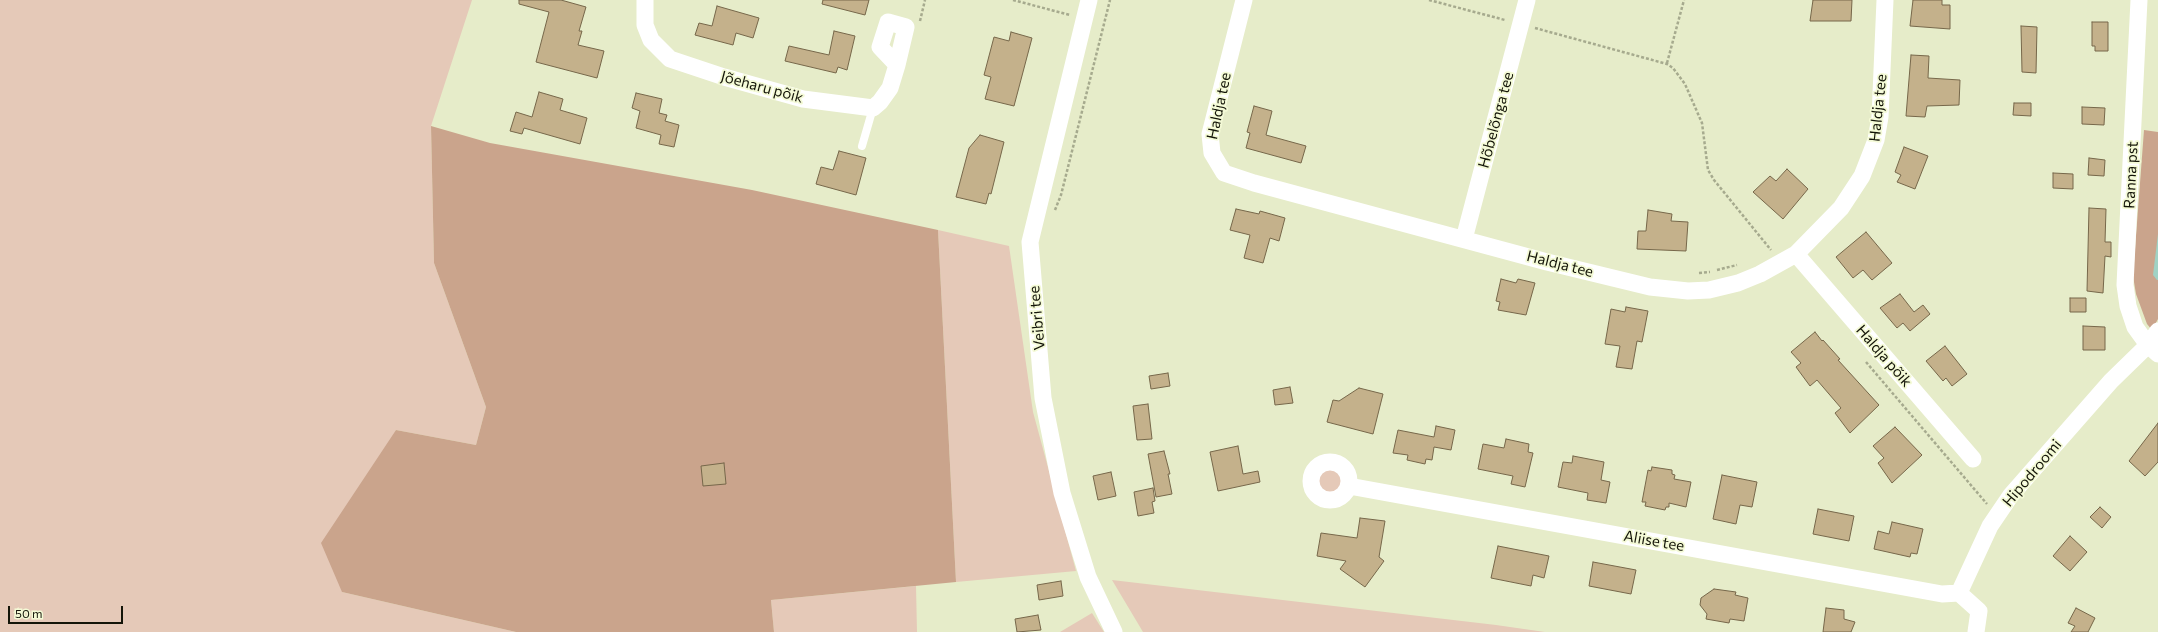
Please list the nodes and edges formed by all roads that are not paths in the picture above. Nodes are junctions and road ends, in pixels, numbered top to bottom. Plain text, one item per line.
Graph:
1 (645, 0) edge
2 (1089, 0) edge
3 (1244, 0) edge
4 (1527, 0) edge
5 (1885, 0) edge
6 (2139, 0) edge
7 (897, 65) dead end
8 (873, 108) junction
9 (862, 146) dead end
10 (1464, 239) junction
11 (1796, 254) junction
12 (2158, 331) edge
13 (2153, 350) edge
14 (1973, 459) dead end
15 (1349, 486) dead end
16 (1959, 593) junction
17 (1114, 632) edge
18 (1976, 632) edge

1 - 8 street, Jõeharu põik
2 - 17 street, Veibri tee
3 - 10 street, Haldja tee
4 - 10 street, Hõbelõnga tee
5 - 11 street, Haldja tee
6 - 13 street, Ranna pst
7 - 8 street
8 - 9 lane
10 - 11 street, Haldja tee
11 - 14 street, Haldja põik
12 - 13 street, Hipodroomi
13 - 16 street, Hipodroomi
15 - 16 street, Aliise tee
16 - 18 street

